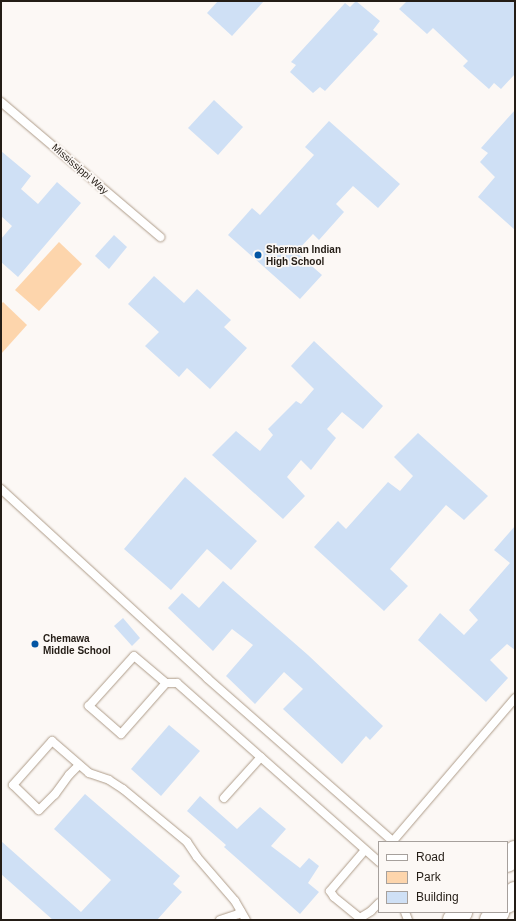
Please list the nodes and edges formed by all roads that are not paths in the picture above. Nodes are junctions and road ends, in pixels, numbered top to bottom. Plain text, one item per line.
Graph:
1 (1, 102) edge
2 (160, 237) dead end
3 (1, 489) edge
4 (166, 683) junction
5 (515, 698) edge
6 (261, 757) junction
7 (79, 765) junction
8 (224, 798) dead end
9 (392, 841) edge
10 (394, 841) edge
11 (365, 850) junction
12 (515, 852) edge
13 (508, 860) edge
14 (378, 861) edge
15 (515, 893) edge
16 (508, 902) edge
17 (378, 904) edge
18 (240, 911) junction
19 (220, 920) edge
20 (246, 920) edge

1 - 2 lane, Mississippi Way
3 - 9 lane
4 - 4 lane
4 - 6 lane
5 - 10 lane
6 - 8 lane
6 - 11 lane
7 - 7 lane
7 - 18 lane
11 - 14 lane
11 - 17 lane
12 - 13 main road
15 - 16 main road
18 - 19 lane
18 - 20 lane

